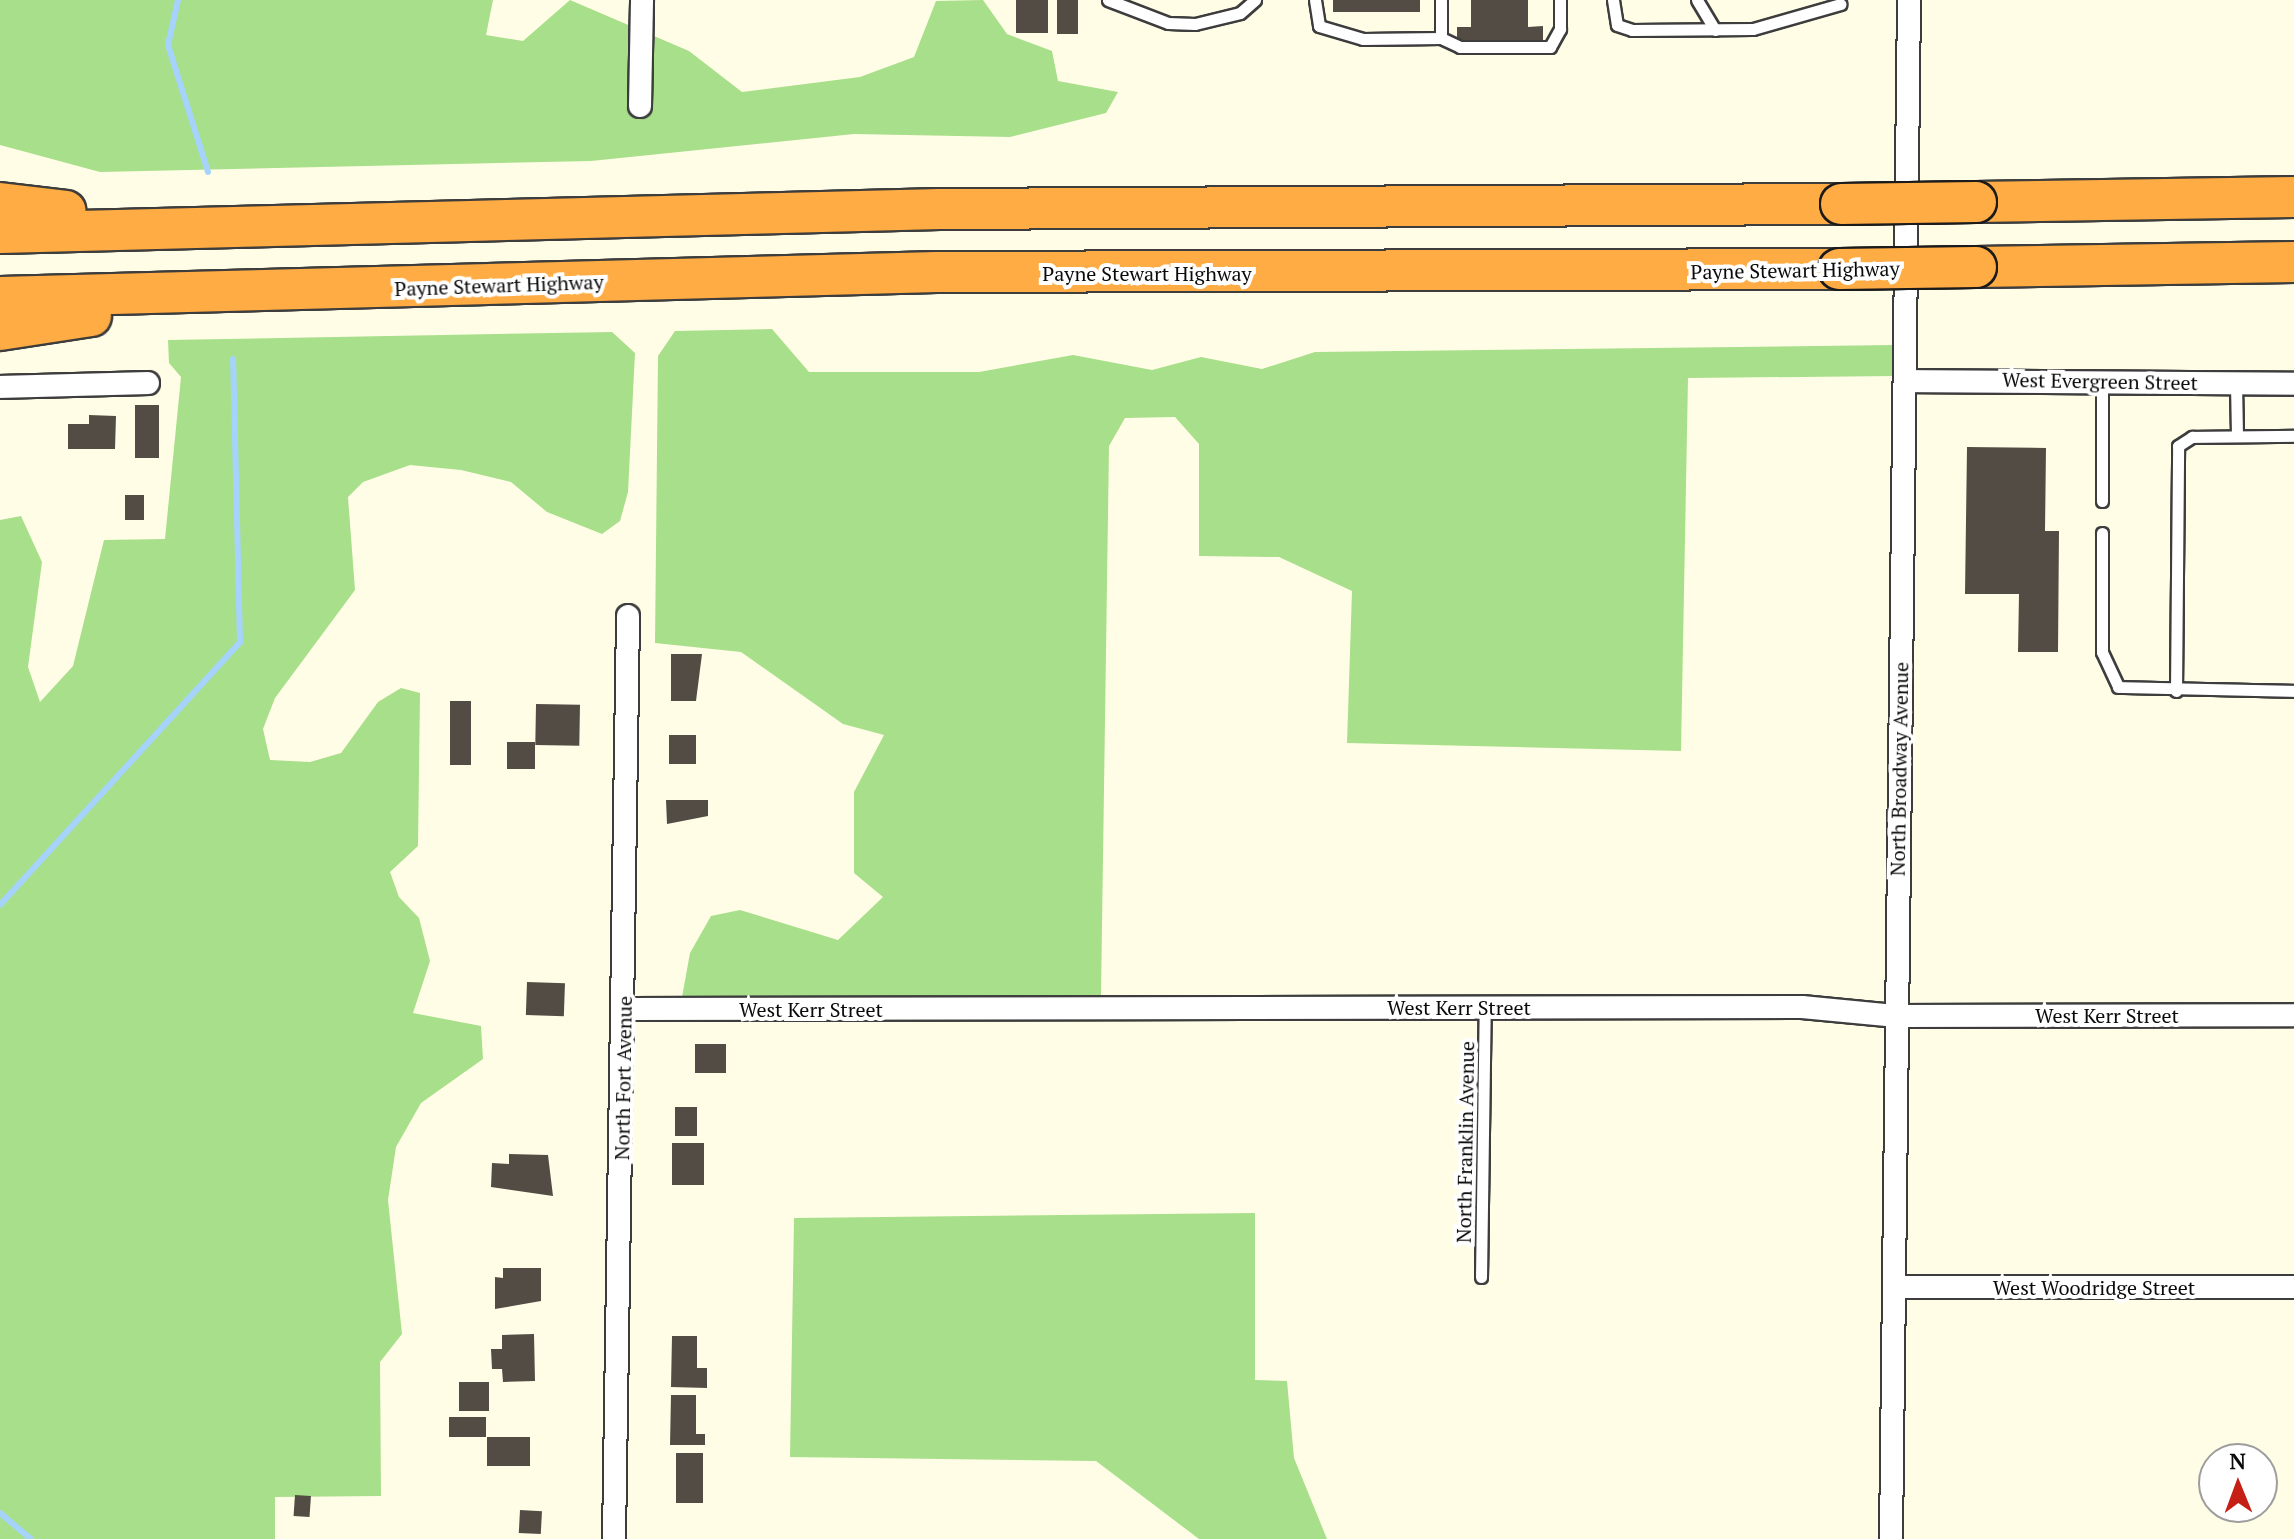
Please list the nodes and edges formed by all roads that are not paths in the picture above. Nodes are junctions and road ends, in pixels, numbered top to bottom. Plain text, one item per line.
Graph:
1 (642, 0) edge
2 (1108, 0) edge
3 (1255, 0) edge
4 (1315, 0) edge
5 (1441, 0) edge
6 (1560, 0) edge
7 (1613, 0) edge
8 (1697, 0) edge
9 (1909, 0) edge
10 (1841, 4) dead end
11 (1715, 30) junction
12 (1441, 38) junction
13 (640, 106) dead end
14 (2294, 197) edge
15 (0, 203) edge
16 (213, 229) junction
17 (0, 233) edge
18 (2294, 262) edge
19 (242, 293) junction
20 (0, 297) edge
21 (0, 330) edge
22 (1905, 381) junction
23 (2102, 381) junction
24 (148, 383) dead end
25 (2236, 383) junction
26 (2294, 384) edge
27 (0, 387) edge
28 (2237, 436) junction
29 (2294, 436) edge
30 (2102, 501) dead end
31 (2102, 533) dead end
32 (628, 616) dead end
33 (2176, 691) junction
34 (2294, 691) edge
35 (1485, 1007) junction
36 (624, 1009) junction
37 (2294, 1015) edge
38 (1895, 1016) junction
39 (1481, 1277) dead end
40 (1895, 1287) junction
41 (2294, 1287) edge
42 (614, 1539) edge
43 (1891, 1539) edge

1 - 13 street
2 - 3 lane
4 - 12 lane
5 - 12 lane
6 - 12 lane
7 - 11 lane
8 - 11 lane
9 - 22 street, North Broadway Avenue
10 - 11 lane
14 - 16 highway, bridge
15 - 16 highway
16 - 17 highway
18 - 19 highway, Payne Stewart Highway, bridge
19 - 20 highway, Payne Stewart Highway
19 - 21 highway
22 - 23 street, West Evergreen Street
22 - 38 street, North Broadway Avenue
23 - 25 street, West Evergreen Street
23 - 30 lane
24 - 27 street
25 - 26 street, West Evergreen Street
25 - 28 lane
28 - 29 lane
28 - 33 lane
31 - 33 lane
32 - 36 street, North Fort Avenue
33 - 34 lane
35 - 36 street, West Kerr Street
35 - 38 street, West Kerr Street
35 - 39 lane, North Franklin Avenue
36 - 42 street, North Fort Avenue
37 - 38 street, West Kerr Street
38 - 40 street, North Broadway Avenue
40 - 41 street, West Woodridge Street
40 - 43 street, North Broadway Avenue

